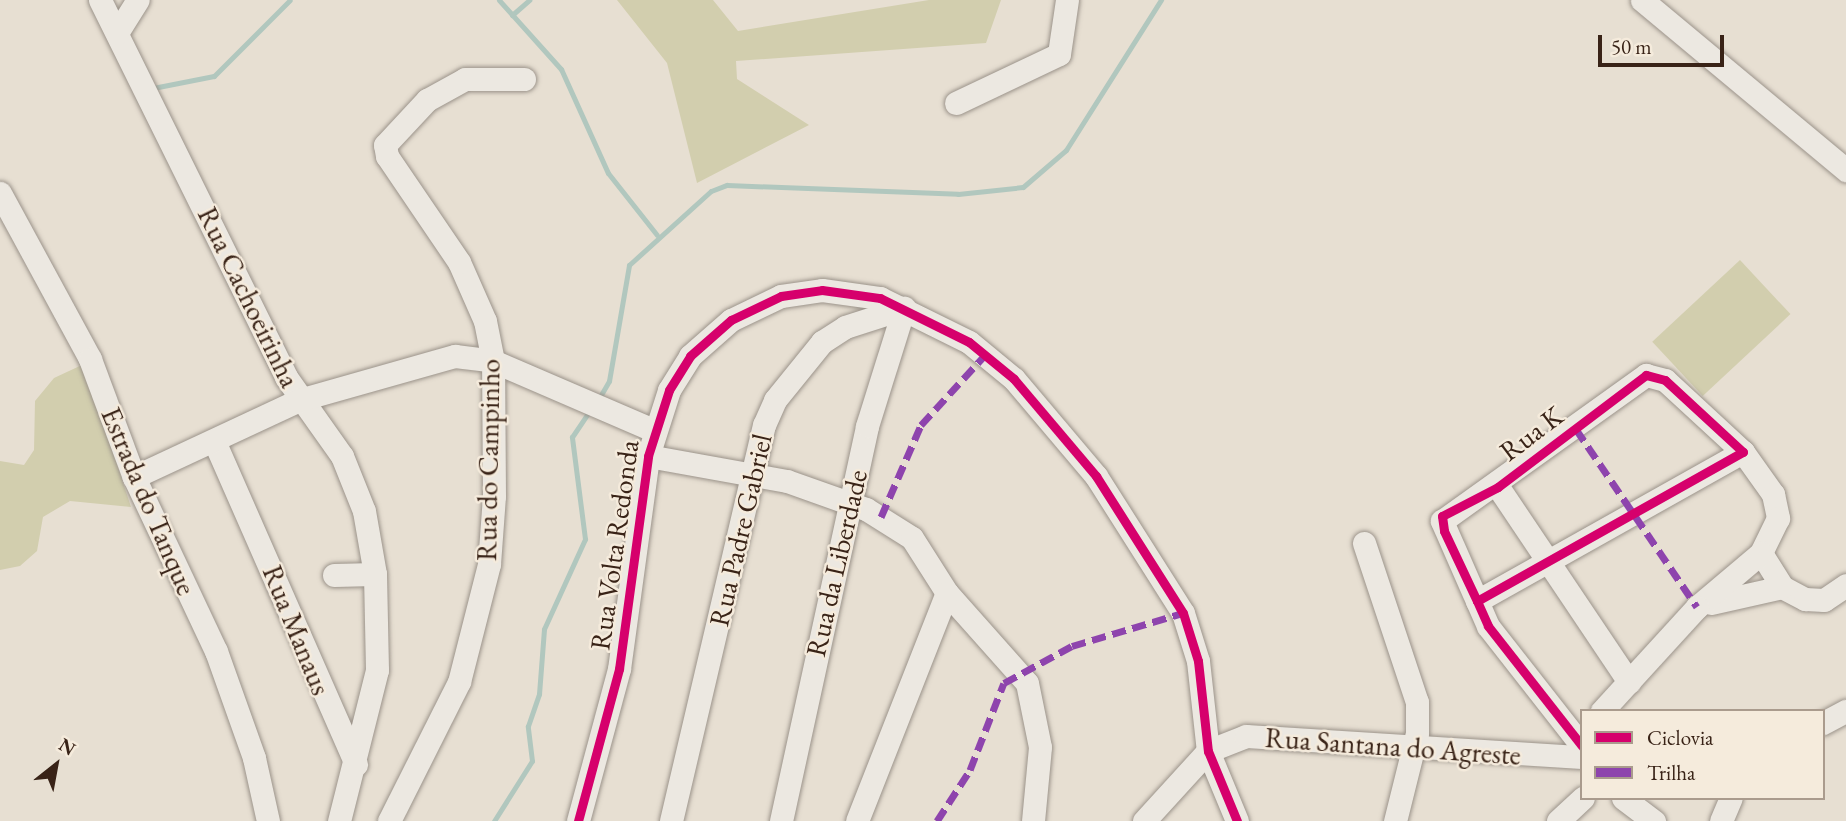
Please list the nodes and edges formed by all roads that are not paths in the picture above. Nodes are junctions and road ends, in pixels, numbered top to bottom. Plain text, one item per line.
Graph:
1 (100, 0) edge
2 (138, 0) edge
3 (1067, 0) edge
4 (1642, 0) edge
5 (117, 33) junction
6 (523, 79) dead end
7 (956, 103) dead end
8 (1846, 170) edge
9 (0, 194) edge
10 (904, 307) junction
11 (493, 361) junction
12 (299, 400) junction
13 (653, 430) junction
14 (215, 443) junction
15 (1743, 452) junction
16 (648, 456) junction
17 (752, 473) junction
18 (134, 477) junction
19 (1497, 487) junction
20 (849, 503) junction
21 (1364, 542) dead end
22 (1761, 552) junction
23 (1550, 565) junction
24 (375, 574) junction
25 (334, 575) dead end
26 (1846, 585) edge
27 (1782, 587) junction
28 (947, 593) junction
29 (1477, 601) junction
30 (1697, 607) junction
31 (1629, 682) junction
32 (1604, 709) edge
33 (1846, 711) edge
34 (1825, 722) edge
35 (1580, 742) edge
36 (1580, 743) edge
37 (1208, 751) junction
38 (1412, 751) junction
39 (356, 764) junction
40 (1581, 800) edge
41 (1626, 800) edge
42 (1730, 800) edge
43 (268, 821) edge
44 (340, 821) edge
45 (389, 821) edge
46 (578, 821) edge
47 (671, 821) edge
48 (781, 821) edge
49 (857, 821) edge
50 (1033, 821) edge
51 (1144, 821) edge
52 (1237, 821) edge
53 (1395, 821) edge
54 (1558, 821) edge
55 (1654, 821) edge
56 (1721, 821) edge

1 - 5 street, Rua Cachoeirinha
2 - 5 street
3 - 7 street
4 - 8 street
5 - 12 street, Rua Cachoeirinha
6 - 11 street, Rua do Campinho
9 - 18 street, Estrada do Tanque
10 - 13 street, Rua Volta Redonda
10 - 17 street, Rua Padre Gabriel
10 - 20 street, Rua da Liberdade
10 - 37 street, Rua Volta Redonda
11 - 12 street
11 - 13 street
11 - 45 street, Rua do Campinho
12 - 14 street
12 - 24 street, Rua Cachoeirinha
13 - 16 street, Rua Volta Redonda
14 - 18 street
14 - 39 street, Rua Manaus
15 - 19 street, Rua K
15 - 22 street
15 - 23 street
16 - 17 street
16 - 46 street, Rua Volta Redonda
17 - 20 street
17 - 47 street, Rua Padre Gabriel
18 - 43 street, Estrada do Tanque
19 - 23 street
19 - 29 street, Rua K
20 - 28 street
20 - 48 street, Rua da Liberdade
21 - 38 street
22 - 27 street
22 - 30 street
23 - 29 street
23 - 31 street
24 - 25 street
24 - 39 street, Rua Cachoeirinha
26 - 27 street
27 - 30 street
28 - 49 street
28 - 50 street
29 - 35 street
30 - 31 street
31 - 32 street
33 - 34 street
36 - 38 street, Rua Santana do Agreste
37 - 38 street, Rua Santana do Agreste
37 - 51 street
37 - 52 street, Rua Volta Redonda
38 - 53 street
39 - 44 street
40 - 54 street
41 - 55 street
42 - 56 street

